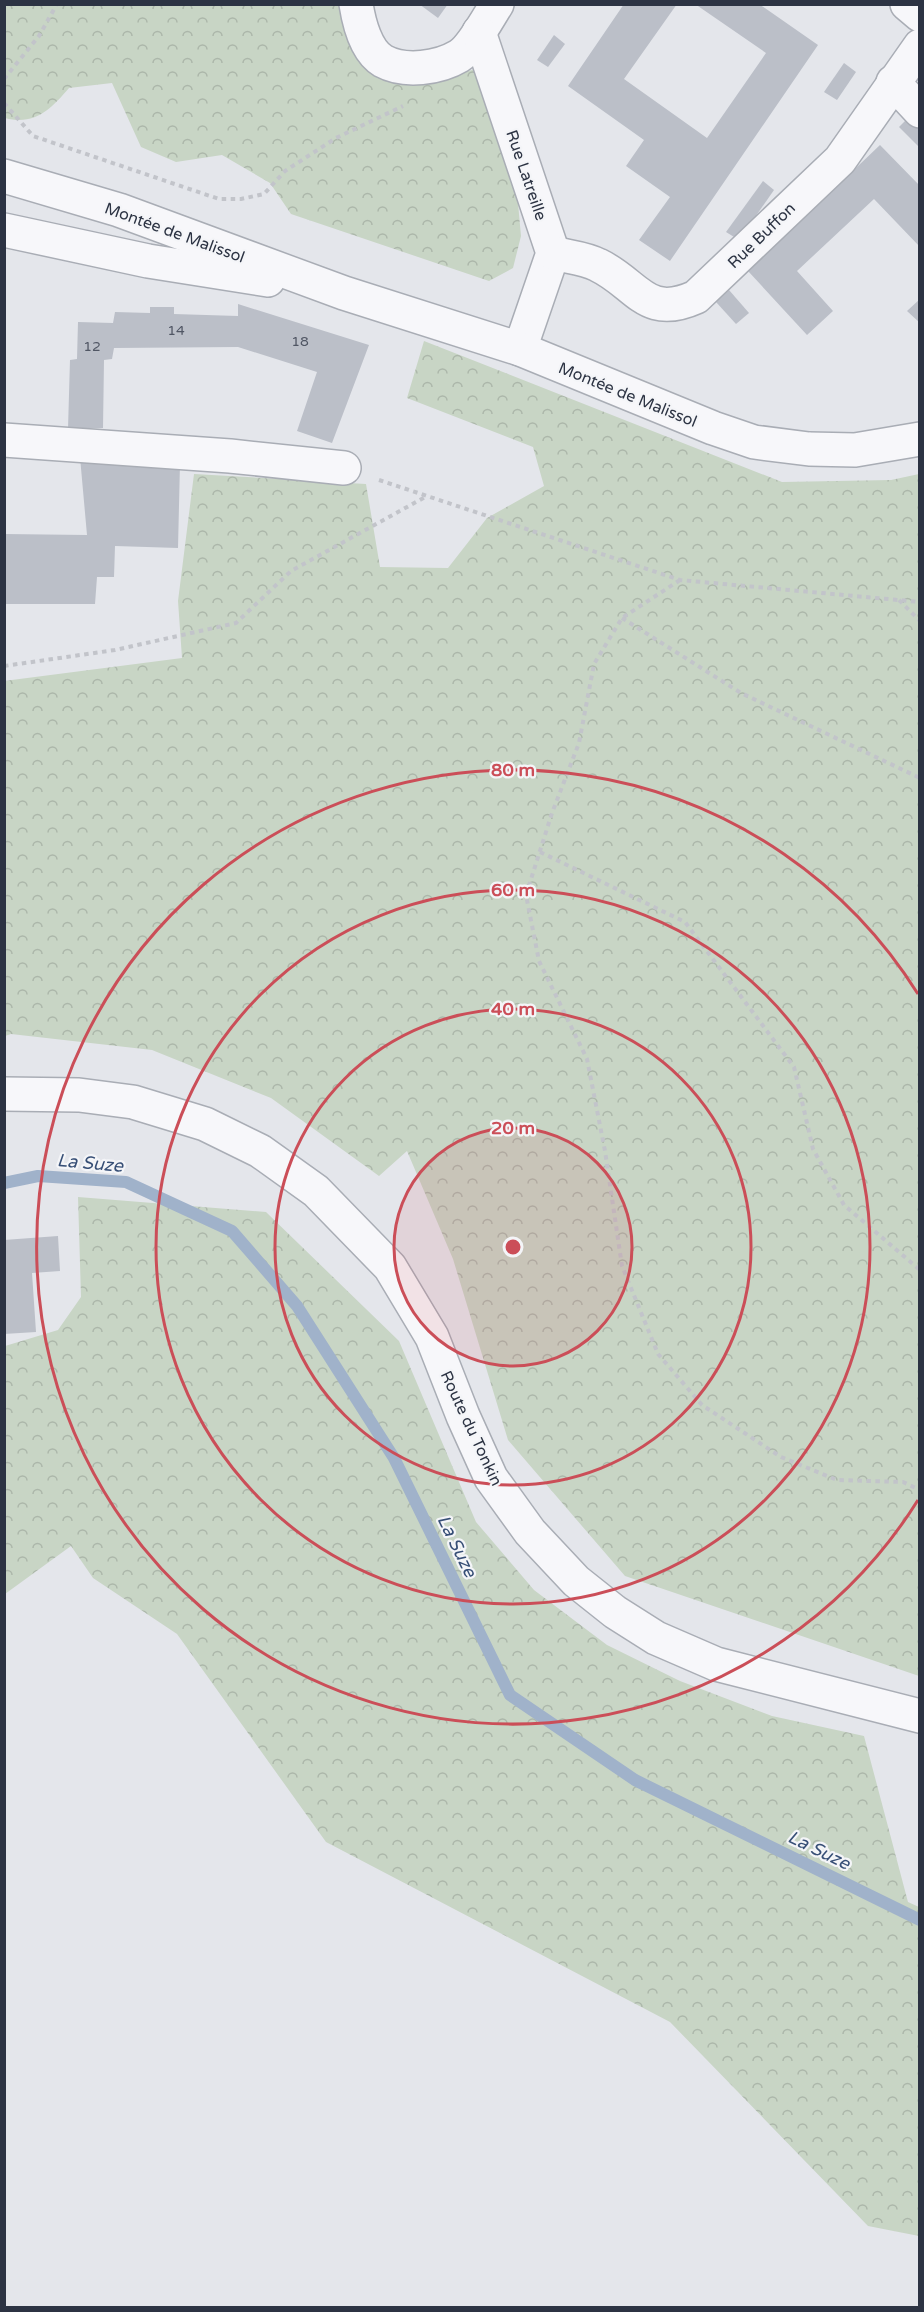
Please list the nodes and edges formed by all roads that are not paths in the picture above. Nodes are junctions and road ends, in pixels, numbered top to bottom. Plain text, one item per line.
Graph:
1 (356, 4) edge
2 (497, 4) edge
3 (907, 4) edge
4 (920, 15) edge
5 (479, 32) junction
6 (920, 46) edge
7 (893, 82) junction
8 (920, 111) edge
9 (4, 176) edge
10 (4, 230) edge
11 (553, 253) junction
12 (344, 293) junction
13 (520, 349) junction
14 (920, 438) edge
15 (4, 440) edge
16 (344, 468) road end
17 (4, 1094) edge
18 (920, 1716) edge

1 - 5 street
2 - 5 street
3 - 4 street
5 - 11 street, Rue Latreille
6 - 7 street, Rue Buffon
7 - 8 street
7 - 11 street, Rue Buffon
9 - 12 street, Montée de Malissol
10 - 12 street, Montée de Malissol
11 - 13 street
12 - 13 street, Montée de Malissol
13 - 14 street, Montée de Malissol
15 - 16 street
17 - 18 street, Route du Tonkin

